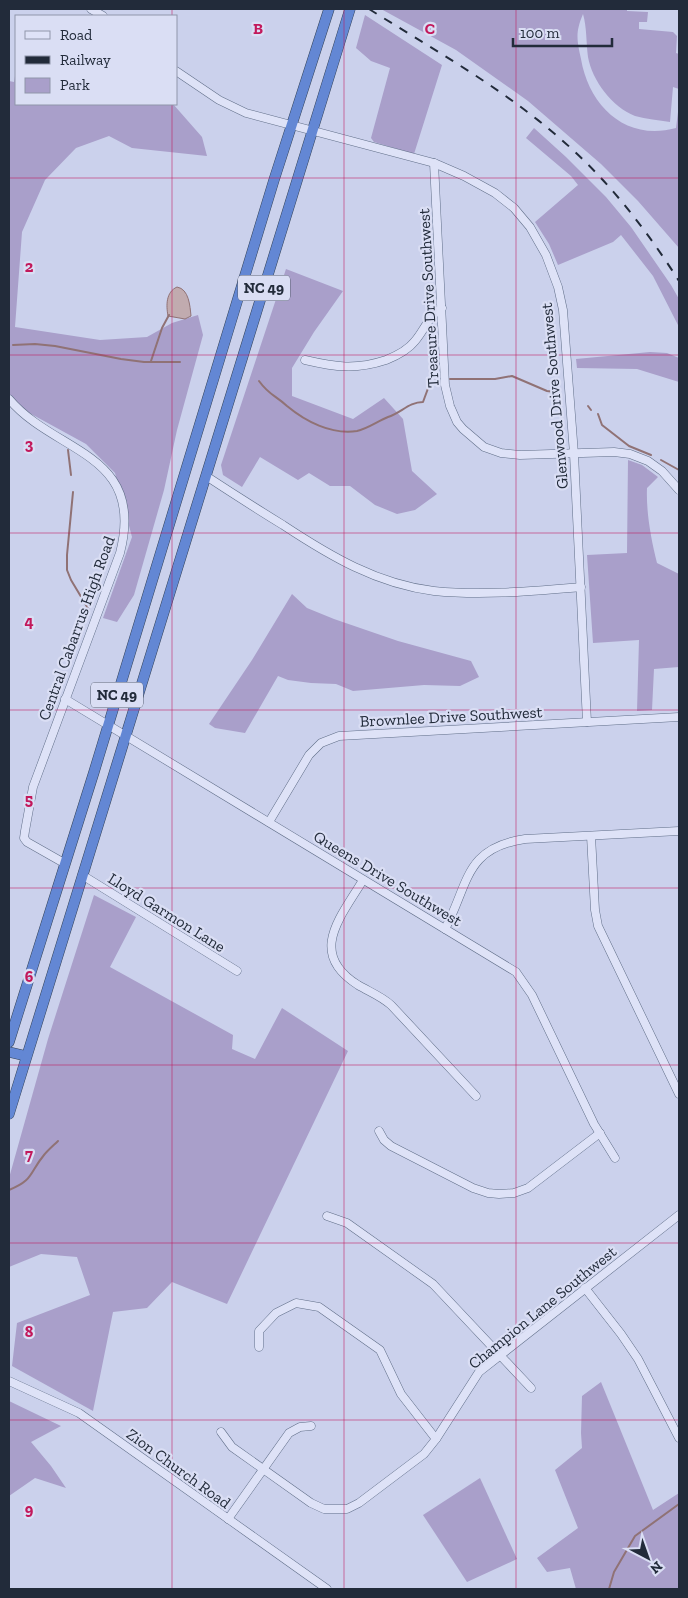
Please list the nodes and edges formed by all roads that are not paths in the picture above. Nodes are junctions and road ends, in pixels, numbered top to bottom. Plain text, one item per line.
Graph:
1 (329, 9) edge
2 (350, 9) edge
3 (178, 72) edge
4 (293, 126) junction
5 (313, 132) junction
6 (434, 164) junction
7 (442, 308) junction
8 (305, 360) dead end
9 (9, 399) edge
10 (574, 454) junction
11 (206, 476) junction
12 (679, 490) edge
13 (581, 587) junction
14 (65, 699) junction
15 (679, 717) edge
16 (587, 722) junction
17 (107, 726) junction
18 (126, 735) junction
19 (268, 822) junction
20 (679, 831) edge
21 (591, 836) junction
22 (64, 863) junction
23 (82, 875) junction
24 (363, 880) junction
25 (445, 929) junction
26 (237, 972) dead end
27 (9, 1042) edge
28 (9, 1052) edge
29 (26, 1056) junction
30 (679, 1094) edge
31 (476, 1096) dead end
32 (9, 1114) edge
33 (379, 1131) dead end
34 (600, 1133) junction
35 (615, 1158) dead end
36 (679, 1215) edge
37 (327, 1216) dead end
38 (585, 1288) junction
39 (259, 1347) dead end
40 (501, 1355) junction
41 (9, 1381) edge
42 (531, 1388) dead end
43 (311, 1426) dead end
44 (222, 1432) dead end
45 (679, 1438) edge
46 (436, 1439) junction
47 (263, 1469) junction
48 (228, 1519) junction
49 (327, 1589) edge

1 - 4 highway, NC 49
2 - 5 highway, NC 49 / NC 49
3 - 4 street, Glenwood Drive Southwest
4 - 5 street, Glenwood Drive Southwest
4 - 17 highway, NC 49
5 - 6 street, Glenwood Drive Southwest
5 - 11 highway, NC 49 / NC 49
6 - 7 street, Treasure Drive Southwest
6 - 10 street, Glenwood Drive Southwest
7 - 8 street
7 - 10 street, Treasure Drive Southwest
9 - 14 street, Central Cabarrus High Road
10 - 12 street, Treasure Drive Southwest
10 - 13 street, Glenwood Drive Southwest
11 - 13 street
11 - 18 highway, NC 49 / NC 49
13 - 16 street, Glenwood Drive Southwest
14 - 17 street, Queens Drive Southwest
14 - 22 street, Central Cabarrus High Road
15 - 16 street, Brownlee Drive Southwest
16 - 19 street, Brownlee Drive Southwest
17 - 18 street, Queens Drive Southwest
17 - 22 highway, NC 49
18 - 19 street, Queens Drive Southwest
18 - 23 highway, NC 49
19 - 24 street, Queens Drive Southwest
20 - 21 street
21 - 25 street
21 - 30 street
22 - 27 highway, NC 49
23 - 26 street, Lloyd Garmon Lane
23 - 29 highway, NC 49
24 - 25 street, Queens Drive Southwest
24 - 31 street
25 - 34 street, Queens Drive Southwest
28 - 29 highway
29 - 32 highway, NC 49
33 - 34 street
34 - 35 street, Queens Drive Southwest
36 - 38 street, Champion Lane Southwest
37 - 40 street
38 - 40 street, Champion Lane Southwest
38 - 45 street
39 - 46 street
40 - 42 street
40 - 46 street, Champion Lane Southwest
41 - 48 street, Zion Church Road
43 - 47 street
44 - 47 street, Champion Lane Southwest
46 - 47 street, Champion Lane Southwest
47 - 48 street
48 - 49 street, Zion Church Road

